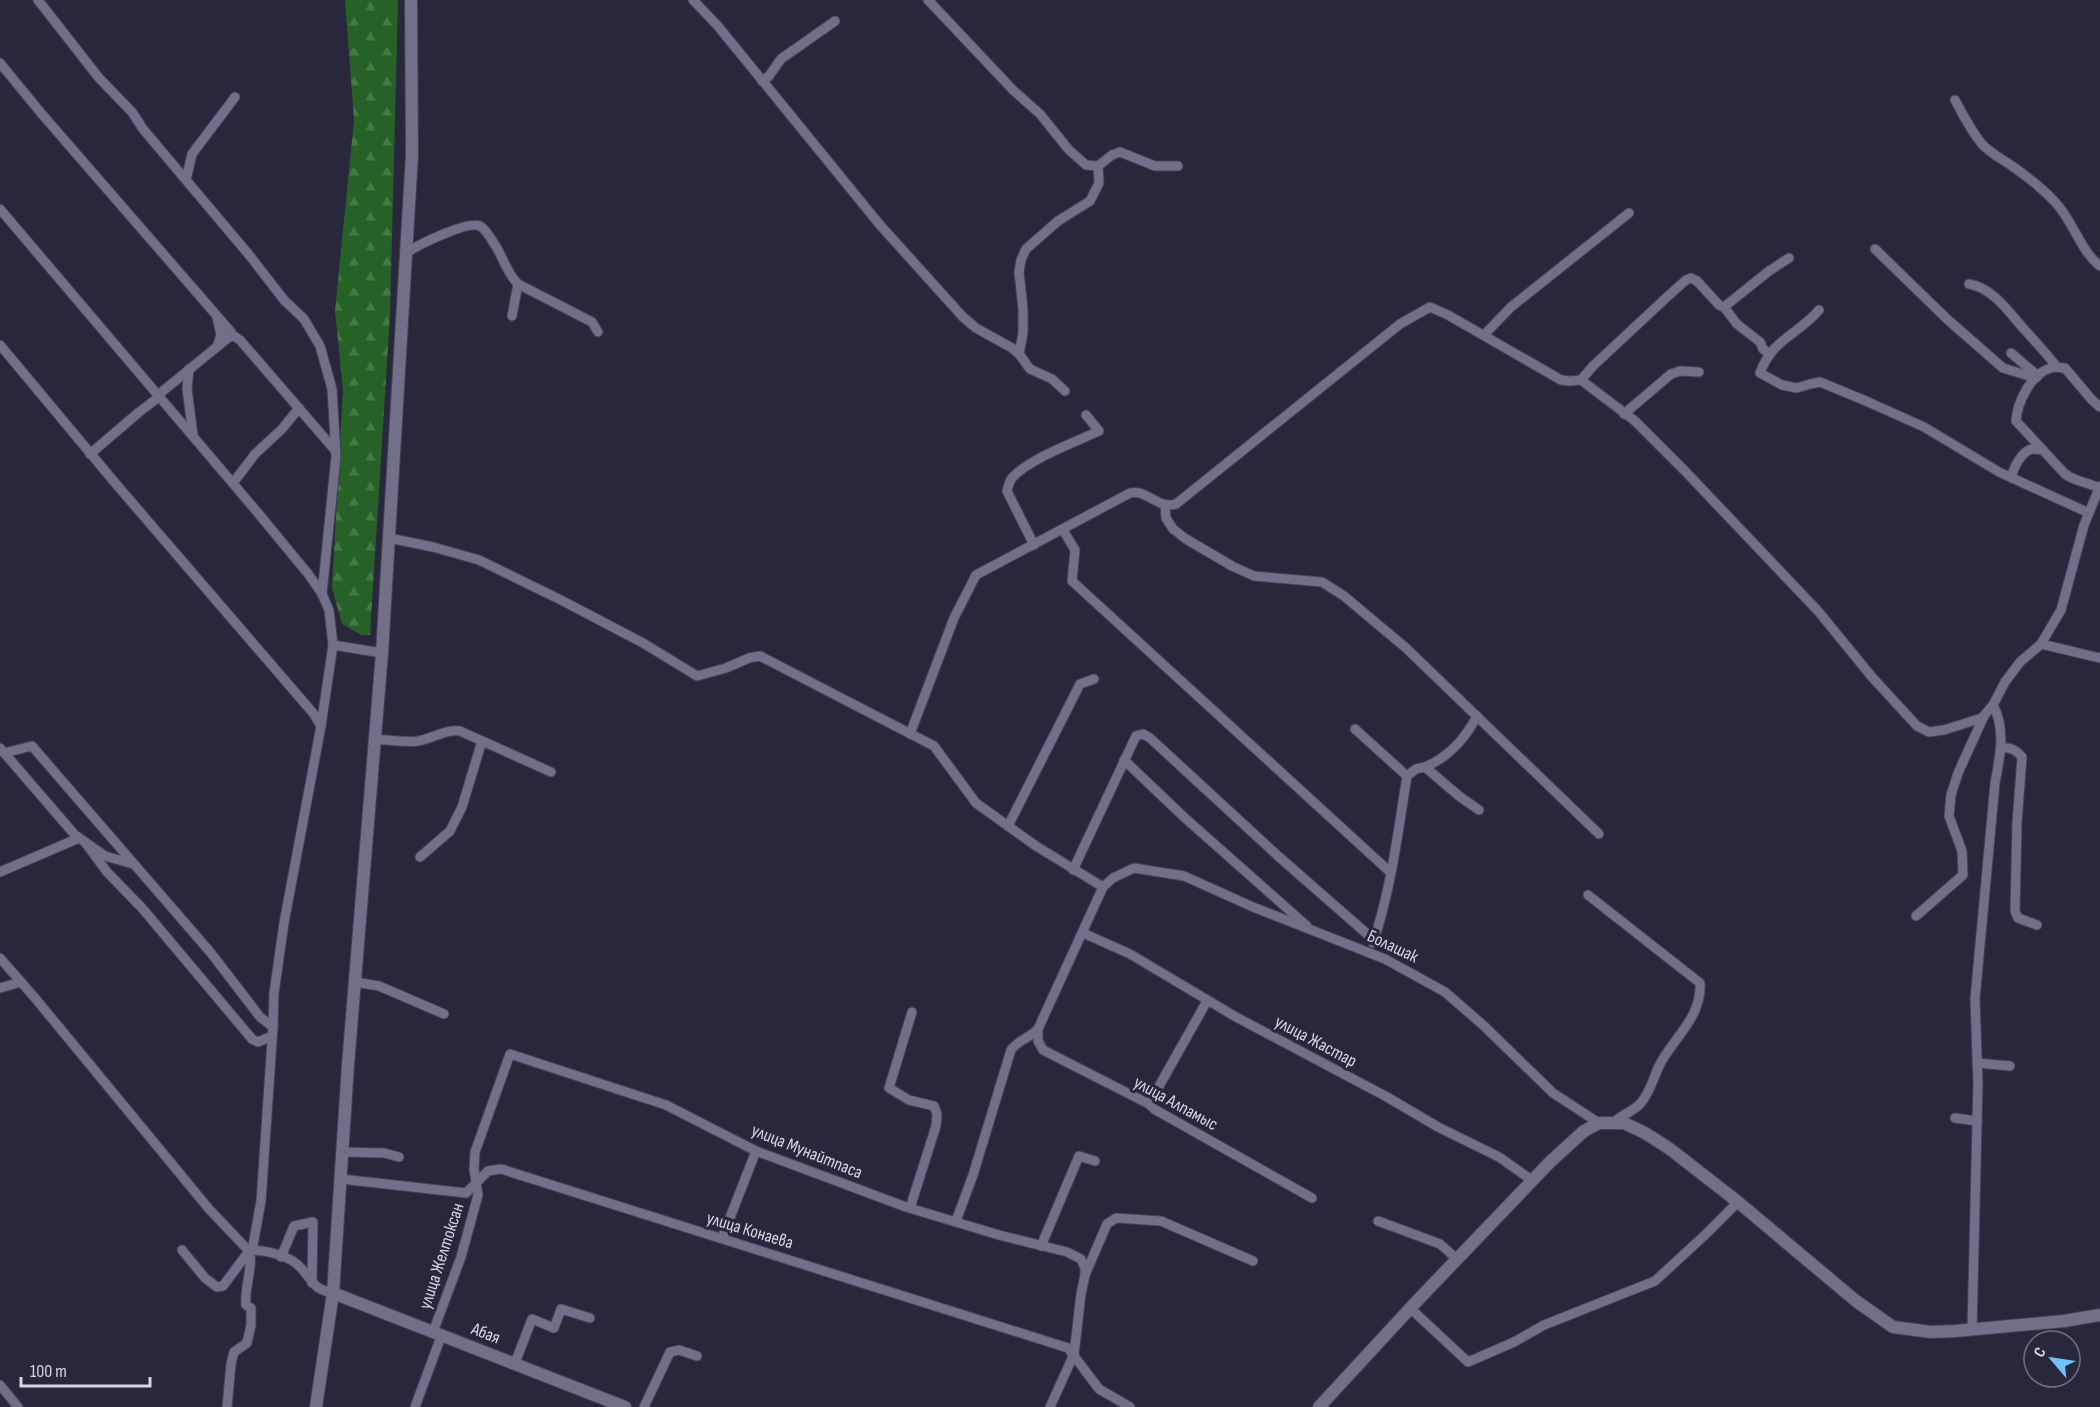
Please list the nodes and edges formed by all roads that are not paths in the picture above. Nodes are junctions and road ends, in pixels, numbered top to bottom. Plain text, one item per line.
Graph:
1 (38, 0) edge
2 (411, 0) edge
3 (693, 0) edge
4 (928, 0) edge
5 (835, 21) dead end
6 (0, 63) edge
7 (762, 81) junction
8 (235, 97) dead end
9 (1955, 100) dead end
10 (1098, 166) junction
11 (1179, 166) dead end
12 (186, 180) junction
13 (0, 209) edge
14 (1629, 213) dead end
15 (1875, 249) dead end
16 (406, 253) junction
17 (1789, 258) dead end
18 (2100, 266) edge
19 (518, 284) junction
20 (1969, 284) dead end
21 (1724, 307) junction
22 (212, 310) junction
23 (1820, 310) dead end
24 (512, 316) dead end
25 (598, 332) dead end
26 (231, 335) junction
27 (1484, 335) junction
28 (0, 345) edge
29 (217, 347) junction
30 (2011, 353) dead end
31 (1019, 354) junction
32 (1770, 354) junction
33 (2057, 367) junction
34 (189, 369) junction
35 (1699, 372) dead end
36 (2037, 377) junction
37 (1581, 380) junction
38 (1065, 391) dead end
39 (158, 396) junction
40 (2100, 406) edge
41 (299, 408) junction
42 (1624, 414) junction
43 (1086, 415) dead end
44 (194, 437) junction
45 (2042, 449) junction
46 (335, 451) junction
47 (90, 454) junction
48 (2012, 478) junction
49 (233, 483) junction
50 (2100, 487) edge
51 (1165, 505) junction
52 (2089, 513) junction
53 (1063, 530) junction
54 (389, 538) junction
55 (1034, 545) junction
56 (322, 594) junction
57 (2041, 644) junction
58 (333, 645) junction
59 (382, 653) junction
60 (2100, 658) edge
61 (1094, 679) dead end
62 (1993, 705) junction
63 (1478, 716) junction
64 (1983, 716) junction
65 (321, 726) junction
66 (1355, 729) dead end
67 (910, 734) junction
68 (375, 740) junction
69 (482, 741) junction
70 (2001, 748) junction
71 (2, 750) edge
72 (1124, 760) junction
73 (1425, 767) junction
74 (551, 772) dead end
75 (1407, 776) junction
76 (1479, 810) dead end
77 (1008, 826) junction
78 (1599, 834) dead end
79 (82, 840) junction
80 (420, 857) dead end
81 (135, 866) junction
82 (1073, 870) junction
83 (0, 872) edge
84 (1390, 872) junction
85 (1103, 887) junction
86 (1588, 895) dead end
87 (1916, 916) dead end
88 (2037, 925) dead end
89 (1311, 930) junction
90 (1083, 933) junction
91 (1374, 940) junction
92 (1370, 951) junction
93 (0, 958) edge
94 (21, 982) junction
95 (355, 982) junction
96 (0, 988) edge
97 (1207, 1001) junction
98 (912, 1012) dead end
99 (444, 1014) dead end
100 (1038, 1029) junction
101 (273, 1032) junction
102 (510, 1054) joint
103 (1977, 1063) junction
104 (2010, 1066) dead end
105 (1149, 1104) junction
106 (1955, 1118) dead end
107 (1977, 1121) junction
108 (1599, 1123) junction
109 (1613, 1123) junction
110 (756, 1151) junction
111 (343, 1152) junction
112 (399, 1157) dead end
113 (1095, 1161) dead end
114 (341, 1179) junction
115 (1533, 1180) junction
116 (476, 1184) junction
117 (1312, 1198) dead end
118 (1738, 1202) junction
119 (910, 1208) junction
120 (956, 1221) junction
121 (1378, 1221) dead end
122 (722, 1238) junction
123 (1041, 1246) junction
124 (182, 1250) dead end
125 (251, 1251) junction
126 (281, 1257) junction
127 (1457, 1259) junction
128 (1253, 1261) dead end
129 (1085, 1275) junction
130 (312, 1283) junction
131 (333, 1293) junction
132 (1410, 1308) junction
133 (2100, 1315) edge
134 (590, 1318) dead end
135 (1972, 1329) junction
136 (437, 1333) junction
137 (1074, 1354) junction
138 (697, 1356) dead end
139 (514, 1363) junction
140 (0, 1385) edge
141 (18, 1407) edge
142 (228, 1407) edge
143 (316, 1407) edge
144 (415, 1407) edge
145 (625, 1407) edge
146 (644, 1407) edge
147 (1050, 1407) edge
148 (1130, 1407) edge
149 (1319, 1407) edge

1 - 12 street
2 - 16 main road
3 - 7 street
4 - 10 street
5 - 7 street
6 - 22 street
7 - 31 street
8 - 12 street
9 - 18 street
10 - 11 street
10 - 31 street
12 - 46 street
13 - 39 street
14 - 27 street
15 - 36 street
16 - 19 street
16 - 54 main road
17 - 21 street
19 - 24 street
19 - 25 street
20 - 33 street
21 - 32 street
21 - 37 street
22 - 26 street
22 - 29 street
23 - 32 street
26 - 29 street
26 - 41 street
27 - 37 street
27 - 51 street
28 - 47 street
29 - 34 street
30 - 36 street
31 - 38 street
32 - 48 street
33 - 36 street
33 - 40 street
34 - 39 street
34 - 44 street
35 - 42 street
36 - 45 street
37 - 42 street
39 - 44 street
39 - 47 street
41 - 46 street
41 - 49 street
42 - 64 street
43 - 55 street
44 - 49 street
45 - 48 street
45 - 50 street
46 - 56 street
47 - 65 street
48 - 52 street
49 - 56 street
50 - 52 street
51 - 53 street
51 - 63 street
52 - 57 street
53 - 55 street
53 - 84 street
54 - 59 main road
54 - 67 street
55 - 67 street
56 - 58 street
57 - 60 street
57 - 62 street
58 - 59 street
58 - 65 street
59 - 68 main road
61 - 77 street
62 - 64 street
62 - 70 street
63 - 73 street
63 - 78 street
64 - 87 street
65 - 101 street
66 - 75 street
67 - 77 street
68 - 69 street
68 - 95 main road
69 - 74 street
69 - 80 street
70 - 88 street
70 - 103 street
71 - 79 street
71 - 81 street
72 - 82 street
72 - 89 street
72 - 91 street
73 - 75 street
73 - 76 street
75 - 84 street
77 - 82 street
79 - 81 street
79 - 83 street
79 - 101 street
81 - 101 street
82 - 85 street
84 - 91 street
85 - 89 street, Болашак
85 - 90 street
86 - 109 street
89 - 92 street, Болашак
90 - 97 street, улица Жастар
90 - 100 street
91 - 92 street
92 - 108 street, Болашак
93 - 94 street
94 - 96 street
94 - 125 street
95 - 99 street
95 - 111 main road
97 - 105 street
97 - 115 street, улица Жастар
98 - 119 street
100 - 105 street, улица Алпамыс
100 - 120 street
101 - 125 street
102 - 110 street, улица Мунайтпаса
102 - 116 street, улица Желтоксан
103 - 104 street
103 - 107 street
105 - 117 street, улица Алпамыс
106 - 107 street
107 - 135 street
108 - 109 main road
108 - 115 main road
109 - 118 main road
110 - 119 street, улица Мунайтпаса
110 - 122 street
111 - 112 street
111 - 114 main road
113 - 123 street
114 - 116 street, улица Конаева
114 - 131 main road
115 - 127 main road
116 - 122 street, улица Конаева
116 - 136 street, улица Желтоксан
118 - 132 street
118 - 135 main road
119 - 120 street, улица Мунайтпаса
120 - 123 street, улица Мунайтпаса
121 - 127 street
122 - 137 street, улица Конаева
123 - 129 street, улица Мунайтпаса
124 - 125 street
125 - 126 street
125 - 142 street
126 - 130 street
126 - 130 street
127 - 132 main road
128 - 129 street
129 - 137 street
130 - 131 street
131 - 136 main road, Абая
131 - 143 main road
132 - 149 main road
133 - 135 main road
134 - 139 street
136 - 139 main road, Абая
136 - 144 street, улица Желтоксан
137 - 147 street
137 - 148 street, улица Конаева
138 - 146 street
139 - 145 main road, Абая
140 - 141 street

